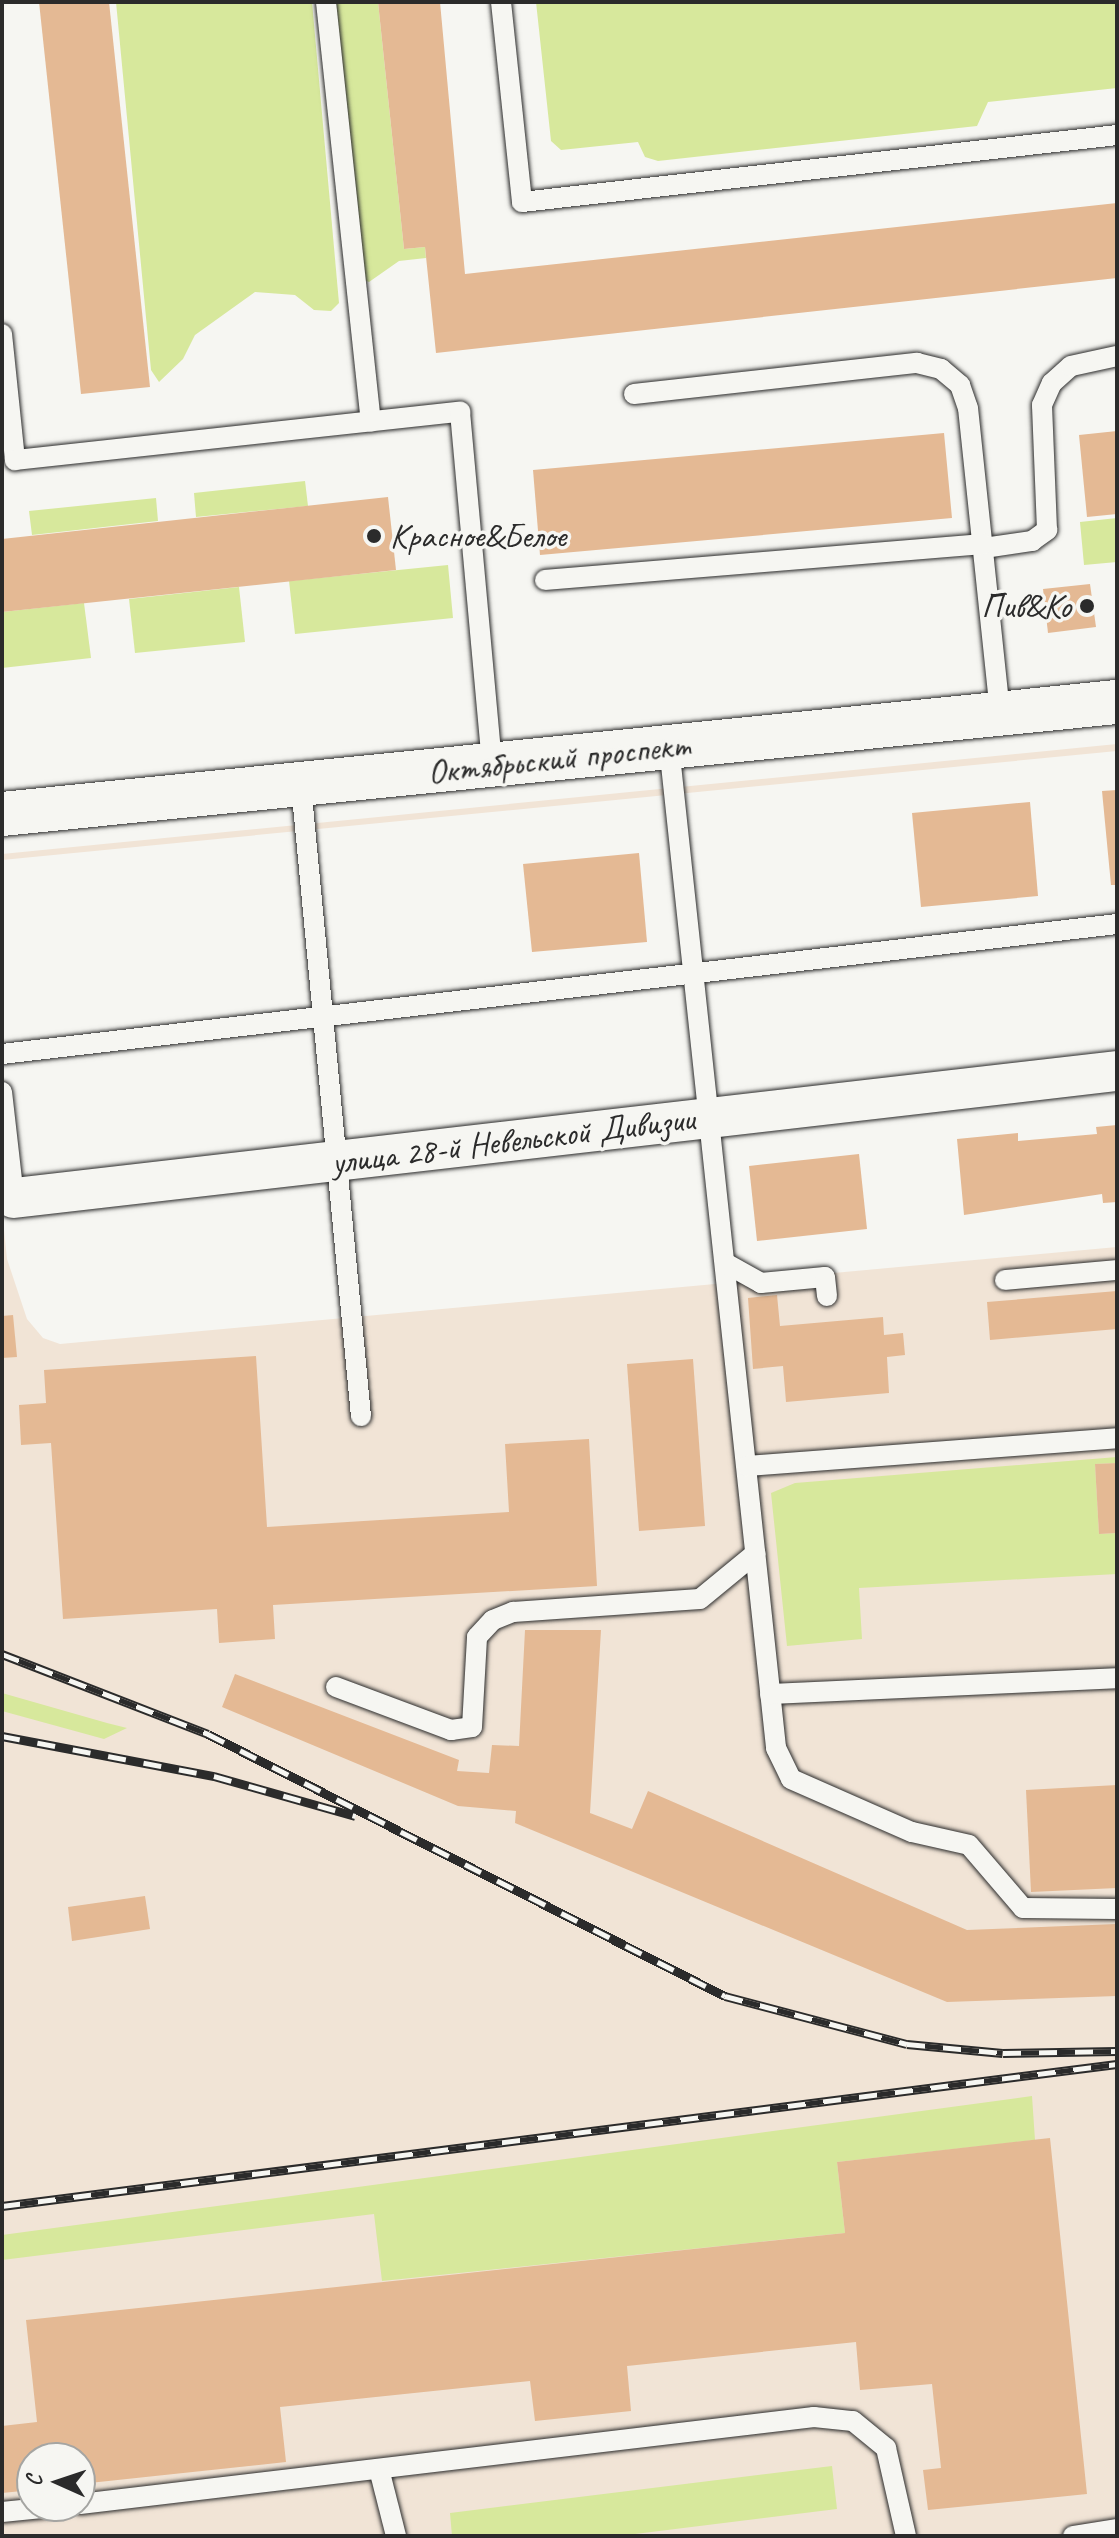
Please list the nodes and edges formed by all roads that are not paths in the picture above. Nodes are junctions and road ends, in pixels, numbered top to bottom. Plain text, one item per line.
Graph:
1 (326, 2) edge
2 (501, 2) edge
3 (1117, 135) edge
4 (2, 334) edge
5 (1117, 356) edge
6 (634, 394) dead end
7 (371, 422) junction
8 (983, 546) junction
9 (545, 580) dead end
10 (1117, 702) edge
11 (1000, 714) junction
12 (669, 746) junction
13 (492, 764) junction
14 (301, 785) junction
15 (2, 814) edge
16 (1117, 924) edge
17 (694, 974) junction
18 (323, 1018) junction
19 (2, 1054) edge
20 (1117, 1071) edge
21 (2, 1092) edge
22 (710, 1118) junction
23 (335, 1161) junction
24 (14, 1198) joint
25 (727, 1264) junction
26 (1117, 1270) edge
27 (1005, 1280) dead end
28 (827, 1296) dead end
29 (361, 1416) dead end
30 (1117, 1438) edge
31 (747, 1466) junction
32 (756, 1553) junction
33 (1117, 1678) edge
34 (336, 1687) dead end
35 (770, 1694) junction
36 (1117, 1909) edge
37 (380, 2473) junction
38 (96, 2502) edge
39 (1117, 2529) edge
40 (396, 2536) edge
41 (906, 2536) edge
42 (1073, 2536) edge

1 - 7 lane
2 - 3 lane
4 - 7 lane
5 - 8 lane
6 - 8 lane
7 - 13 lane
8 - 9 lane
8 - 11 lane
10 - 11 main road, Октябрьский проспект
11 - 12 main road, Октябрьский проспект
12 - 13 main road, Октябрьский проспект
12 - 17 lane
13 - 14 main road, Октябрьский проспект
14 - 15 main road, Октябрьский проспект
14 - 18 lane
16 - 17 lane
17 - 18 lane
17 - 22 lane
18 - 19 lane
18 - 23 lane
20 - 22 street, улица 28-й Невельской Дивизии
21 - 24 lane, улица 28-й Невельской Дивизии
22 - 23 street, улица 28-й Невельской Дивизии
22 - 25 lane
23 - 24 street, улица 28-й Невельской Дивизии
23 - 29 lane
25 - 28 lane
25 - 31 lane
26 - 27 lane
30 - 31 lane
31 - 32 lane
32 - 34 lane
32 - 35 lane
33 - 35 lane
35 - 36 lane
37 - 38 lane
37 - 40 lane
37 - 41 lane
39 - 42 lane

